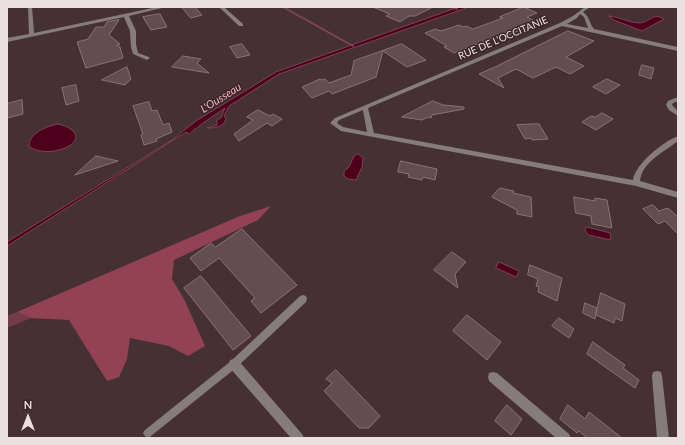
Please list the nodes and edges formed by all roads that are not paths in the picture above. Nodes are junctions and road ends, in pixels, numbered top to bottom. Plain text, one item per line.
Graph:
1 (30, 7) edge
2 (164, 7) edge
3 (220, 7) edge
4 (588, 7) edge
5 (580, 12) junction
6 (126, 15) junction
7 (562, 24) junction
8 (241, 25) dead end
9 (593, 31) junction
10 (32, 35) junction
11 (7, 40) edge
12 (678, 49) edge
13 (147, 58) dead end
14 (678, 99) edge
15 (365, 107) junction
16 (678, 114) edge
17 (371, 135) junction
18 (678, 138) edge
19 (636, 183) junction
20 (678, 195) edge
21 (303, 299) dead end
22 (234, 364) junction
23 (656, 376) dead end
24 (493, 377) dead end
25 (148, 433) dead end
26 (298, 438) edge
27 (565, 438) edge
28 (662, 438) edge

1 - 10 street
2 - 6 street
3 - 8 street
4 - 5 street
5 - 7 street
5 - 9 street
6 - 10 street
6 - 13 street
7 - 9 street, RUE DE L'OCCITANIE
7 - 15 street, RUE DE L'OCCITANIE
9 - 12 street, RUE DE L'OCCITANIE
10 - 11 street
14 - 16 street
15 - 17 street
15 - 17 street, RUE DE L'OCCITANIE
17 - 19 street, RUE DE L'OCCITANIE
18 - 19 street
19 - 20 street, RUE DE L'OCCITANIE
21 - 22 lane
22 - 25 lane
22 - 26 street
23 - 28 street
24 - 27 street

